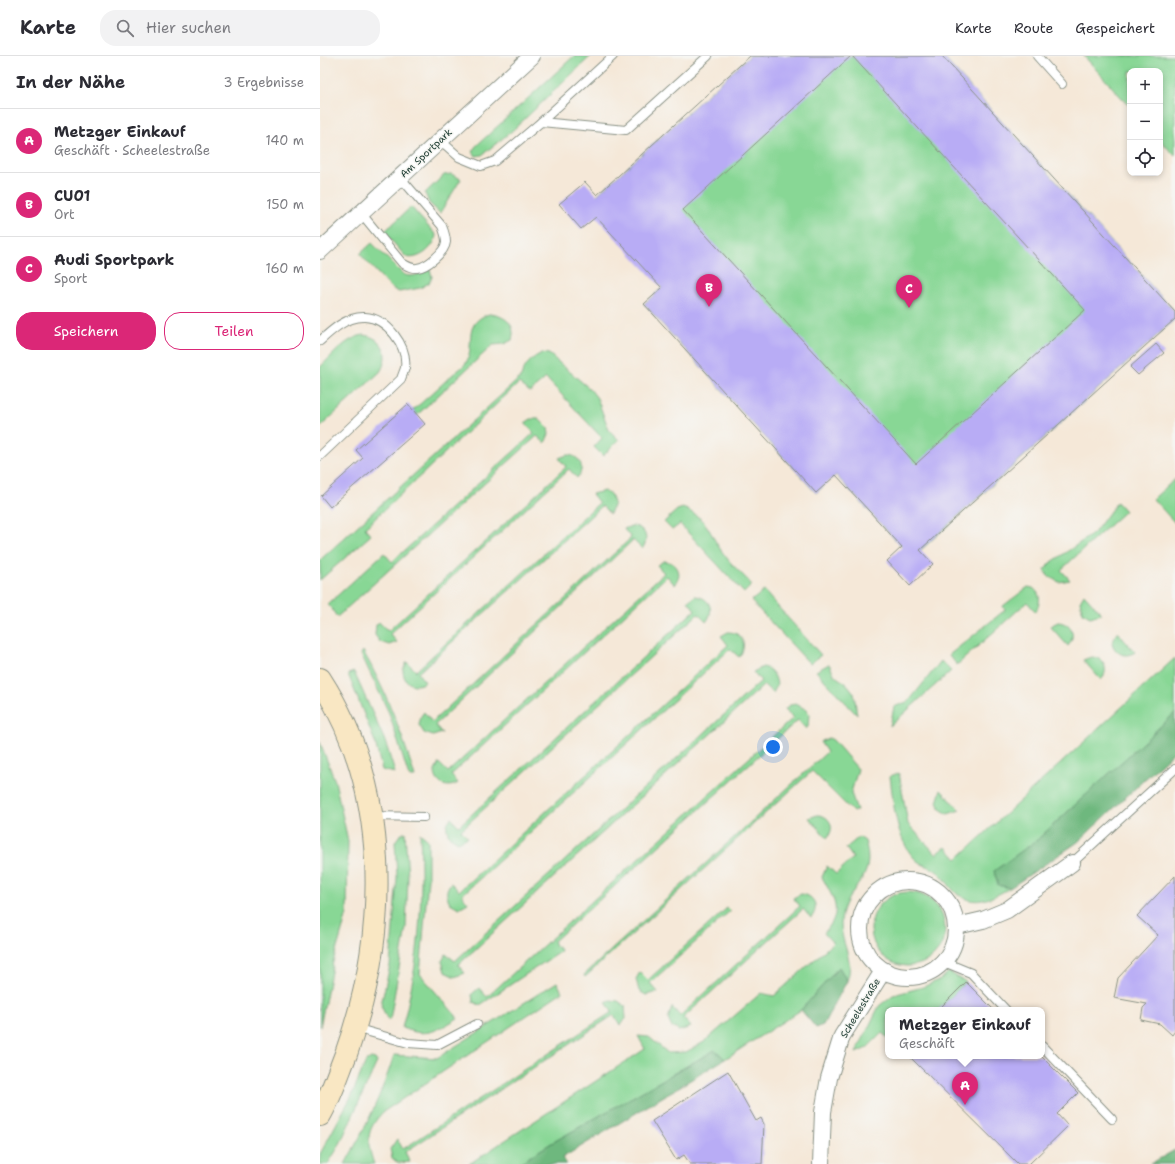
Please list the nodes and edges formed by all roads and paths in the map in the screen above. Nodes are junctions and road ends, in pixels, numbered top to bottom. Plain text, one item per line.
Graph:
1 (532, 56) edge
2 (614, 56) edge
3 (708, 56) edge
4 (1037, 56) edge
5 (1062, 84) dead end
6 (541, 122) junction
7 (440, 140) junction
8 (400, 177) junction
9 (361, 213) junction
10 (320, 251) edge
11 (320, 341) edge
12 (320, 456) edge
13 (320, 679) edge
14 (1175, 769) edge
15 (371, 816) junction
16 (424, 817) dead end
17 (1072, 863) joint
18 (957, 926) junction
19 (944, 962) junction
20 (883, 971) junction
21 (1003, 1007) edge
22 (477, 1024) dead end
23 (355, 1028) junction
24 (1045, 1049) edge
25 (320, 1115) edge
26 (1112, 1118) dead end
27 (821, 1164) edge

1 - 7 street, Am Sportpark
2 - 6 lane
3 - 6 lane
4 - 5 lane
6 - 7 lane
7 - 8 street, Am Sportpark
8 - 9 street, Am Sportpark
8 - 9 lane
9 - 10 street, Am Sportpark
11 - 12 lane
13 - 15 street
14 - 17 lane
15 - 16 lane
15 - 23 street
17 - 18 street
18 - 19 street, Scheelestraße
18 - 20 street, Scheelestraße
19 - 20 street, Scheelestraße
19 - 21 lane
20 - 27 street, Scheelestraße
22 - 23 lane
23 - 25 street
24 - 26 lane

